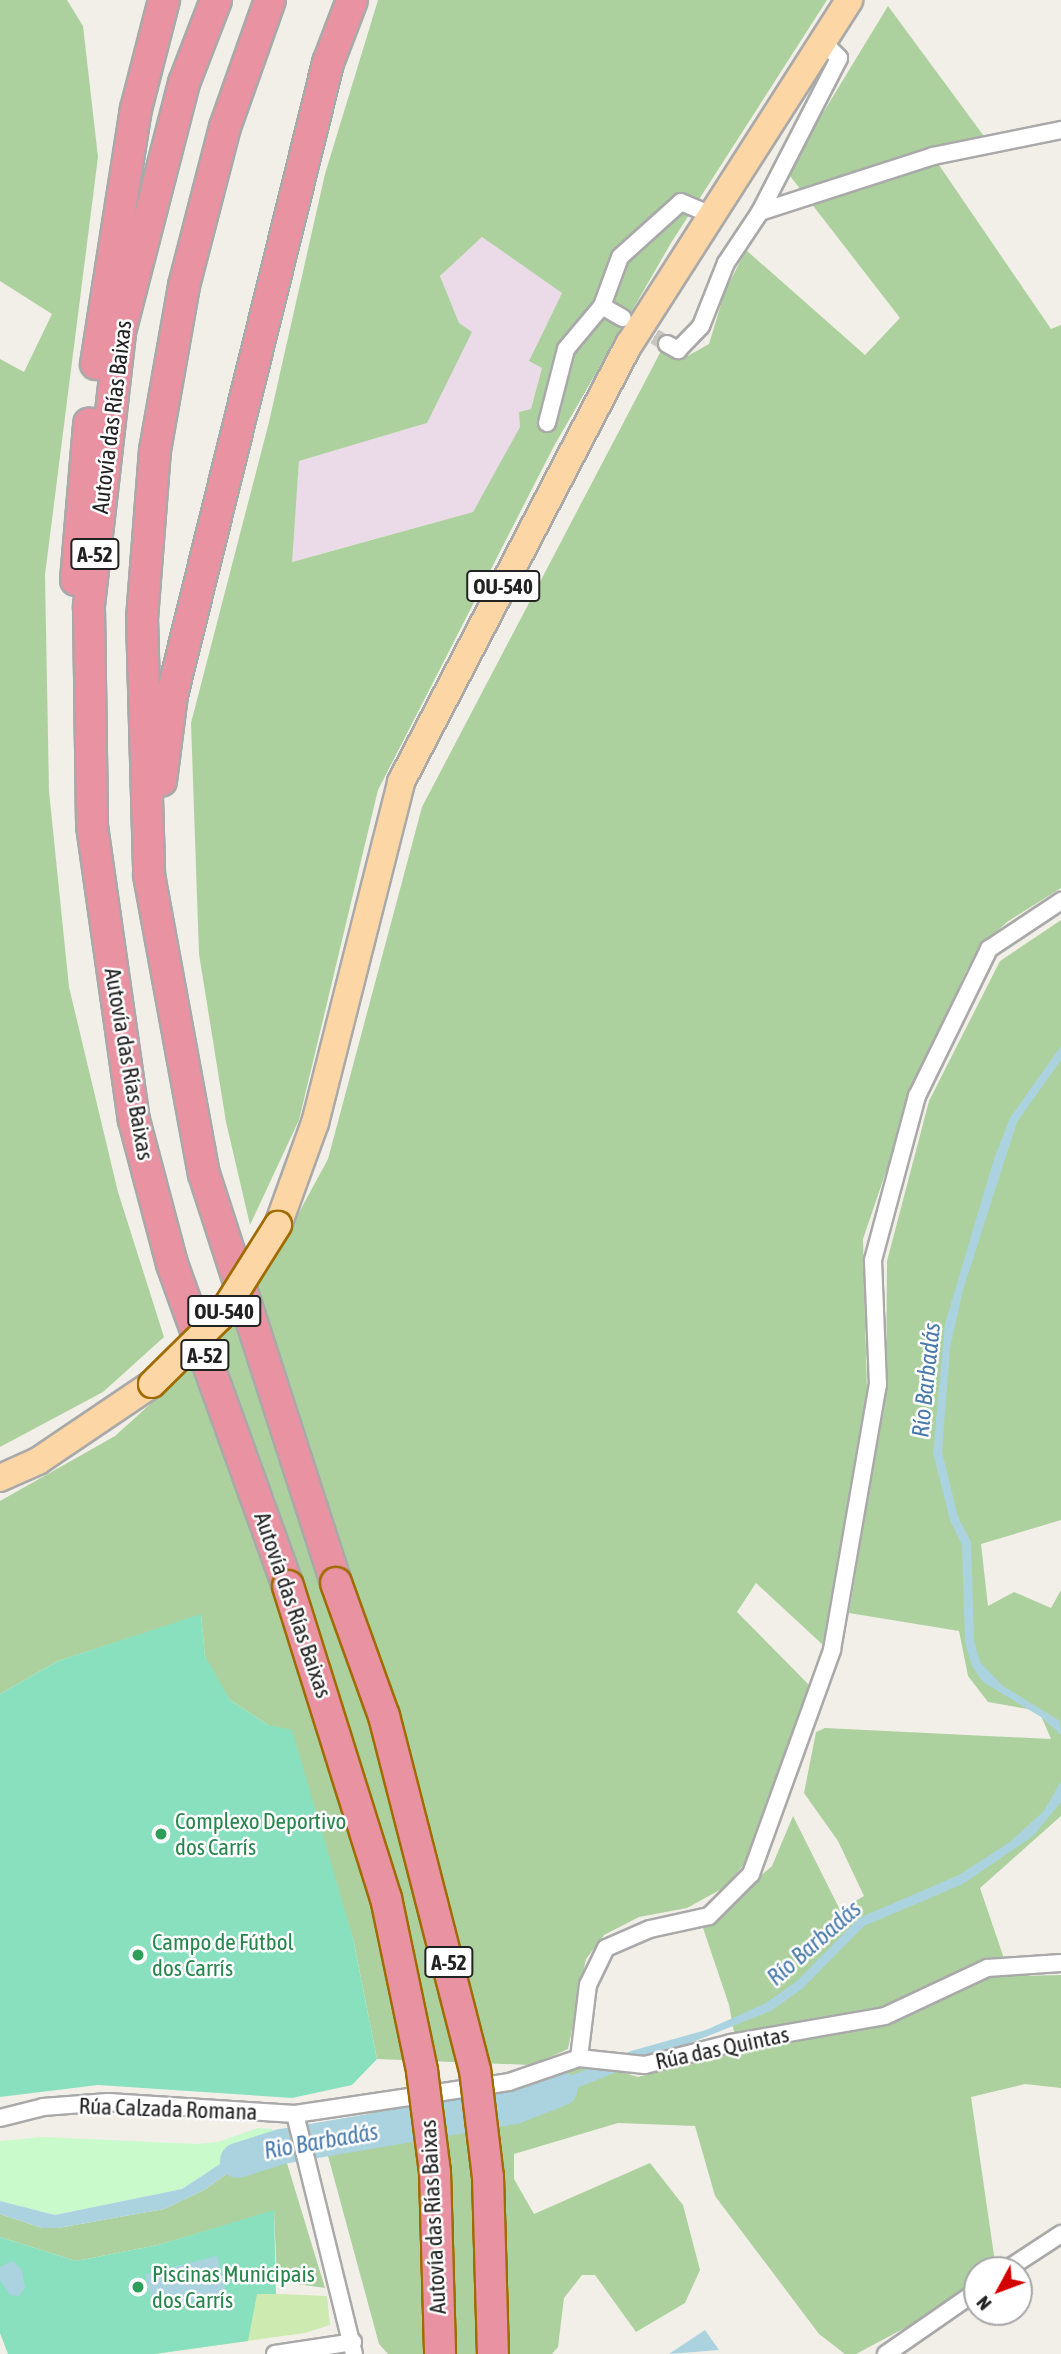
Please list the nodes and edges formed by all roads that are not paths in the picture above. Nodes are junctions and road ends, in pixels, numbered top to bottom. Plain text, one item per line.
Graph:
1 (164, 0) edge
2 (216, 0) edge
3 (270, 0) edge
4 (352, 0) edge
5 (849, 0) edge
6 (822, 41) junction
7 (1061, 130) edge
8 (760, 212) junction
9 (712, 215) junction
10 (601, 306) junction
11 (623, 318) tunnel mouth
12 (667, 344) dead end
13 (547, 423) dead end
14 (149, 875) junction
15 (1061, 901) edge
16 (134, 1120) junction
17 (0, 1479) edge
18 (1061, 1963) edge
19 (579, 2058) junction
20 (295, 2114) junction
21 (0, 2118) edge
22 (1061, 2234) edge
23 (1027, 2256) edge
24 (963, 2301) edge
25 (354, 2348) edge
26 (275, 2354) edge
27 (440, 2354) edge
28 (493, 2354) edge
29 (886, 2354) edge

1 - 16 highway
2 - 16 highway, Autovía das Rías Baixas / A-52
3 - 14 highway, Autovía das Rías Baixas / A-52
4 - 14 highway
5 - 6 main road, OU-540
6 - 8 street
6 - 9 main road, OU-540
7 - 8 street
8 - 12 street
9 - 10 street
9 - 17 main road, OU-540, bridge
10 - 11 street
10 - 13 street
14 - 28 highway, Autovía das Rías Baixas / A-52, bridge
15 - 19 street
16 - 27 highway, Autovía das Rías Baixas / A-52, bridge
18 - 19 street, Rúa das Quintas
19 - 20 street, Rúa das Quintas
20 - 21 street, Rúa Calzada Romana
20 - 25 street
22 - 23 street
24 - 29 street
25 - 26 street

